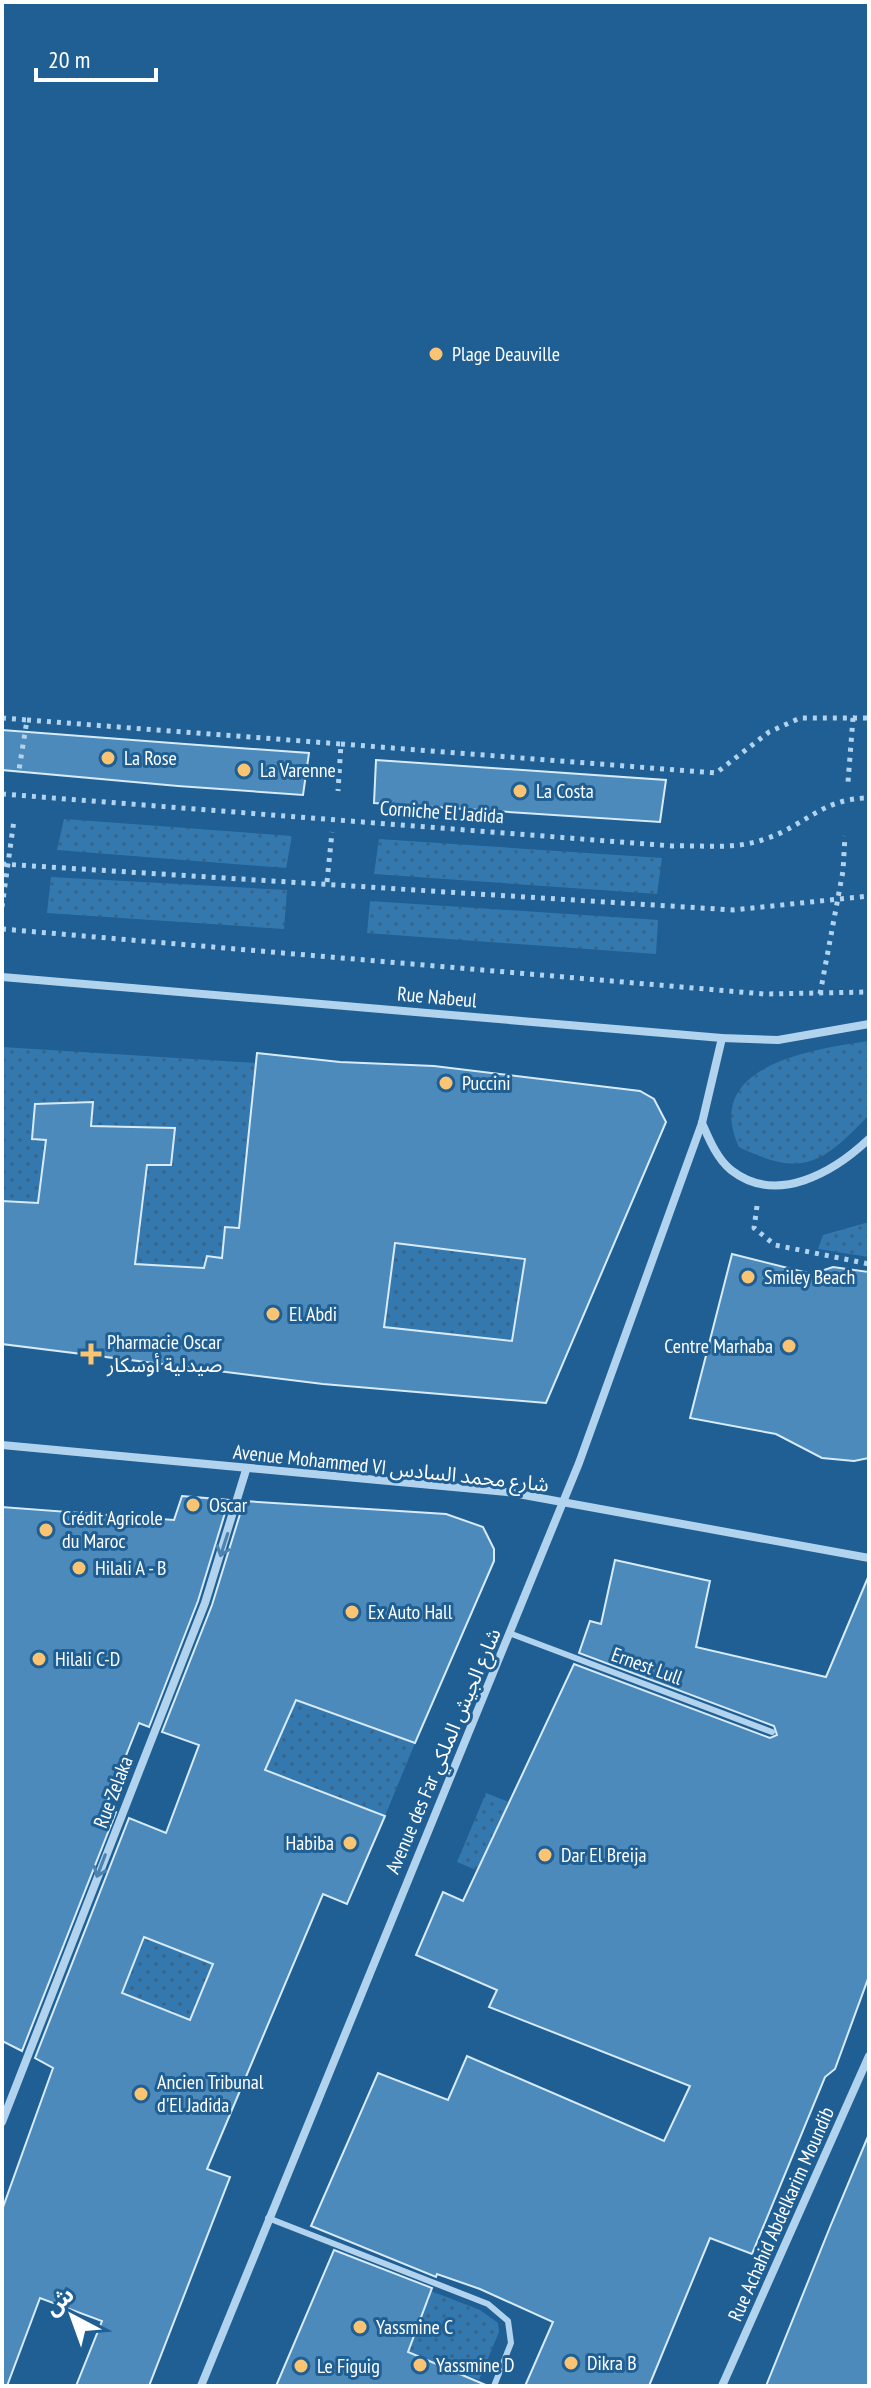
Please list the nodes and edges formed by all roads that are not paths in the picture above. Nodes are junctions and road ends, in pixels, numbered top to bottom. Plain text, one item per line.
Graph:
1 (2, 977) edge
2 (869, 1024) edge
3 (722, 1038) junction
4 (702, 1123) junction
5 (869, 1139) edge
6 (2, 1445) edge
7 (246, 1470) junction
8 (564, 1501) junction
9 (869, 1558) edge
10 (509, 1633) junction
11 (772, 1732) dead end
12 (869, 2056) edge
13 (2, 2122) edge
14 (268, 2218) junction
15 (201, 2386) edge
16 (494, 2386) edge
17 (722, 2386) edge

1 - 3 street, Rue Nabeul
2 - 3 street, Rue Nabeul
3 - 4 street, Avenue des Far شارع الجيش الملكي
4 - 5 street
4 - 8 street, Avenue des Far شارع الجيش الملكي
6 - 7 street, Avenue Mohammed VI شارع محمد السادس
7 - 8 street, Avenue Mohammed VI شارع محمد السادس
7 -> 13 street, Rue Zelaka
8 - 9 street, Avenue Mohammed VI شارع محمد السادس
8 - 10 street, Avenue des Far شارع الجيش الملكي
10 - 11 lane, Ernest Lull
10 - 14 street, Avenue des Far شارع الجيش الملكي
12 - 17 street, Rue Achahid Abdelkarim Moundib
14 - 15 street, Avenue des Far شارع الجيش الملكي
14 - 16 lane

